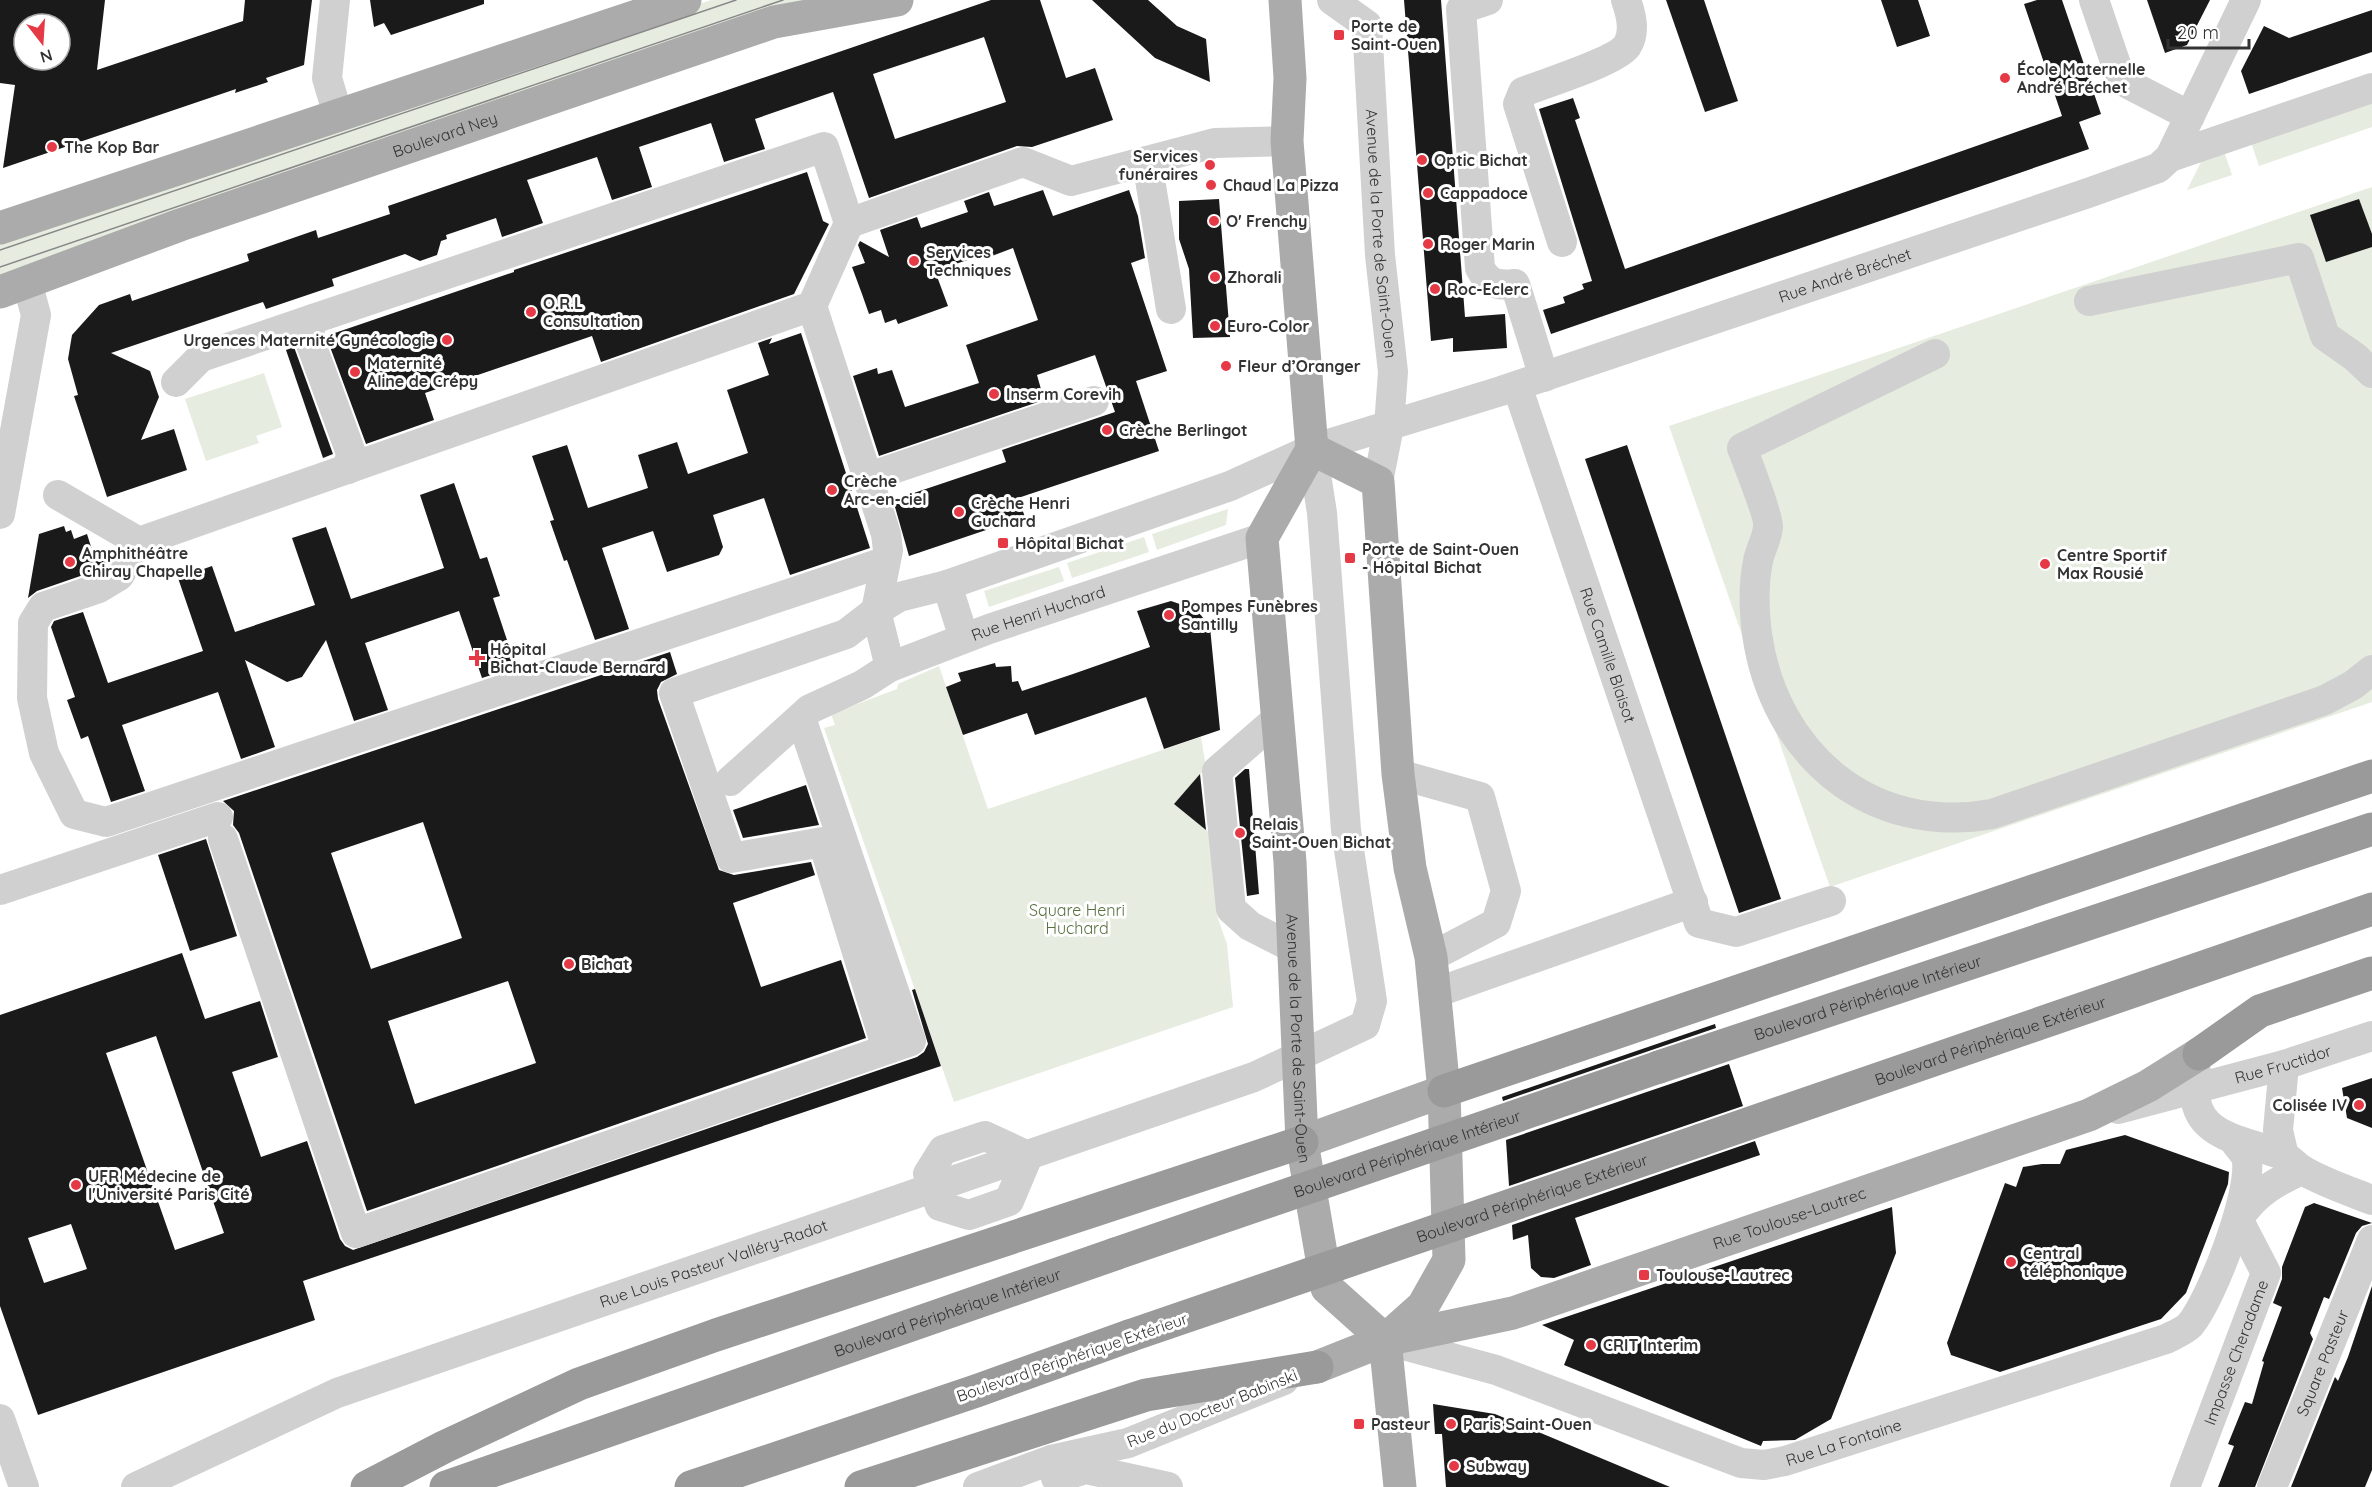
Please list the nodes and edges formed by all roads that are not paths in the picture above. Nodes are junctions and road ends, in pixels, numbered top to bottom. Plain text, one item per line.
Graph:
1 (335, 0) edge
2 (685, 0) edge
3 (897, 0) edge
4 (1285, 0) edge
5 (1332, 0) edge
6 (1488, 0) edge
7 (1626, 0) edge
8 (2094, 0) edge
9 (2246, 0) edge
10 (2372, 88) edge
11 (338, 115) junction
12 (2190, 116) junction
13 (1287, 141) junction
14 (2170, 157) junction
15 (1147, 161) junction
16 (849, 223) junction
17 (0, 228) edge
18 (1562, 242) dead end
19 (14, 287) edge
20 (2089, 301) dead end
21 (812, 306) junction
22 (1171, 309) dead end
23 (313, 319) junction
24 (1935, 354) dead end
25 (2372, 373) edge
26 (1531, 381) junction
27 (176, 382) dead end
28 (1095, 401) dead end
29 (1389, 426) junction
30 (1312, 450) junction
31 (348, 469) junction
32 (866, 478) junction
33 (1378, 482) junction
34 (58, 495) dead end
35 (0, 514) edge
36 (1262, 538) junction
37 (139, 542) junction
38 (885, 562) junction
39 (947, 585) junction
40 (876, 611) junction
41 (964, 638) junction
42 (890, 667) junction
43 (2372, 669) edge
44 (801, 718) junction
45 (1278, 718) junction
46 (1398, 774) junction
47 (2372, 776) edge
48 (730, 781) dead end
49 (2372, 829) edge
50 (0, 890) edge
51 (1831, 901) dead end
52 (2372, 909) edge
53 (1696, 913) junction
54 (1293, 948) junction
55 (1431, 957) junction
56 (2372, 973) edge
57 (1435, 993) junction
58 (2372, 1035) edge
59 (887, 1049) junction
60 (2199, 1054) junction
61 (1298, 1057) junction
62 (2284, 1065) junction
63 (2193, 1090) junction
64 (1444, 1091) junction
65 (2089, 1115) junction
66 (1302, 1142) junction
67 (2235, 1142) junction
68 (2293, 1163) junction
69 (2372, 1200) edge
70 (2238, 1220) junction
71 (2372, 1240) edge
72 (1385, 1340) junction
73 (1317, 1367) junction
74 (0, 1419) edge
75 (1106, 1459) junction
76 (1769, 1476) edge
77 (1059, 1481) edge
78 (24, 1487) edge
79 (136, 1487) edge
80 (367, 1487) edge
81 (446, 1487) edge
82 (691, 1487) edge
83 (861, 1487) edge
84 (978, 1487) edge
85 (1024, 1487) edge
86 (1168, 1487) edge
87 (1400, 1487) edge
88 (2185, 1487) edge
89 (2272, 1487) edge

1 - 11 street
2 - 11 main road
3 - 19 main road, Boulevard Ney
4 - 13 main road
5 - 29 street, Avenue de la Porte de Saint-Ouen
6 - 26 street, Rue Camille Blaisot
7 - 18 street
8 - 12 street
9 - 12 street
10 - 14 street, Rue André Bréchet
11 - 17 main road
12 - 14 street
13 - 15 street
13 - 30 main road
14 - 26 street, Rue André Bréchet
15 - 16 street
15 - 22 street
16 - 21 street
16 - 23 street
19 - 35 street
20 - 25 street
21 - 31 street
21 - 32 street
23 - 27 street
23 - 31 street
24 - 43 street
26 - 29 street, Rue André Bréchet
26 - 53 street, Rue Camille Blaisot
28 - 32 street
29 - 30 street, Rue André Bréchet
29 - 33 street, Avenue de la Porte de Saint-Ouen
30 - 33 main road
30 - 36 main road
30 - 39 street
30 - 61 street, Rue Louis Pasteur Valléry-Radot
31 - 37 street
32 - 38 street
33 - 46 main road, Avenue de la Porte de Saint-Ouen
34 - 37 street
36 - 41 street, Rue Henri Huchard
36 - 45 main road, Avenue de la Porte de Saint-Ouen
37 - 38 street
38 - 40 street
39 - 40 street
39 - 41 street, Rue Henri Huchard
40 - 42 street
40 - 59 street
41 - 42 street
42 - 44 street
44 - 48 street
44 - 59 street
45 - 54 main road, Avenue de la Porte de Saint-Ouen
45 - 54 street
46 - 55 main road, Avenue de la Porte de Saint-Ouen
46 - 55 street
47 - 64 highway
49 - 81 highway, Boulevard Périphérique Intérieur, bridge
50 - 59 street
51 - 53 street
52 - 82 highway, Boulevard Périphérique Extérieur, bridge
53 - 57 street
54 - 61 main road, Avenue de la Porte de Saint-Ouen
55 - 57 main road, Avenue de la Porte de Saint-Ouen
56 - 60 highway
57 - 64 main road, Avenue de la Porte de Saint-Ouen
58 - 62 street, Rue Fructidor
60 - 63 street, Rue La Fontaine
60 - 65 main road
61 - 66 main road, Avenue de la Porte de Saint-Ouen
61 - 79 street, Rue Louis Pasteur Valléry-Radot
62 - 63 street, Rue Fructidor
62 - 68 street
63 - 65 street, Rue Toulouse-Lautrec
63 - 67 street, Rue La Fontaine
64 - 66 main road
64 - 72 main road, Avenue de la Porte de Saint-Ouen
65 - 72 main road, Rue Toulouse-Lautrec
66 - 72 main road, Avenue de la Porte de Saint-Ouen
66 - 80 highway
67 - 68 street, Rue La Fontaine
67 - 70 street, Rue La Fontaine
68 - 69 street, Rue La Fontaine
68 - 70 street, Rue La Fontaine
70 - 76 street, Rue La Fontaine
70 - 88 street, Impasse Cheradame
71 - 89 street, Square Pasteur
72 - 73 main road
72 - 76 street, Rue La Fontaine
72 - 87 main road
73 - 75 street, Rue du Docteur Babinski
73 - 83 highway
74 - 78 street
75 - 77 street, Rue du Docteur Babinski
75 - 84 street, Rue du Docteur Babinski
75 - 86 street
77 - 85 street, Rue du Docteur Babinski

